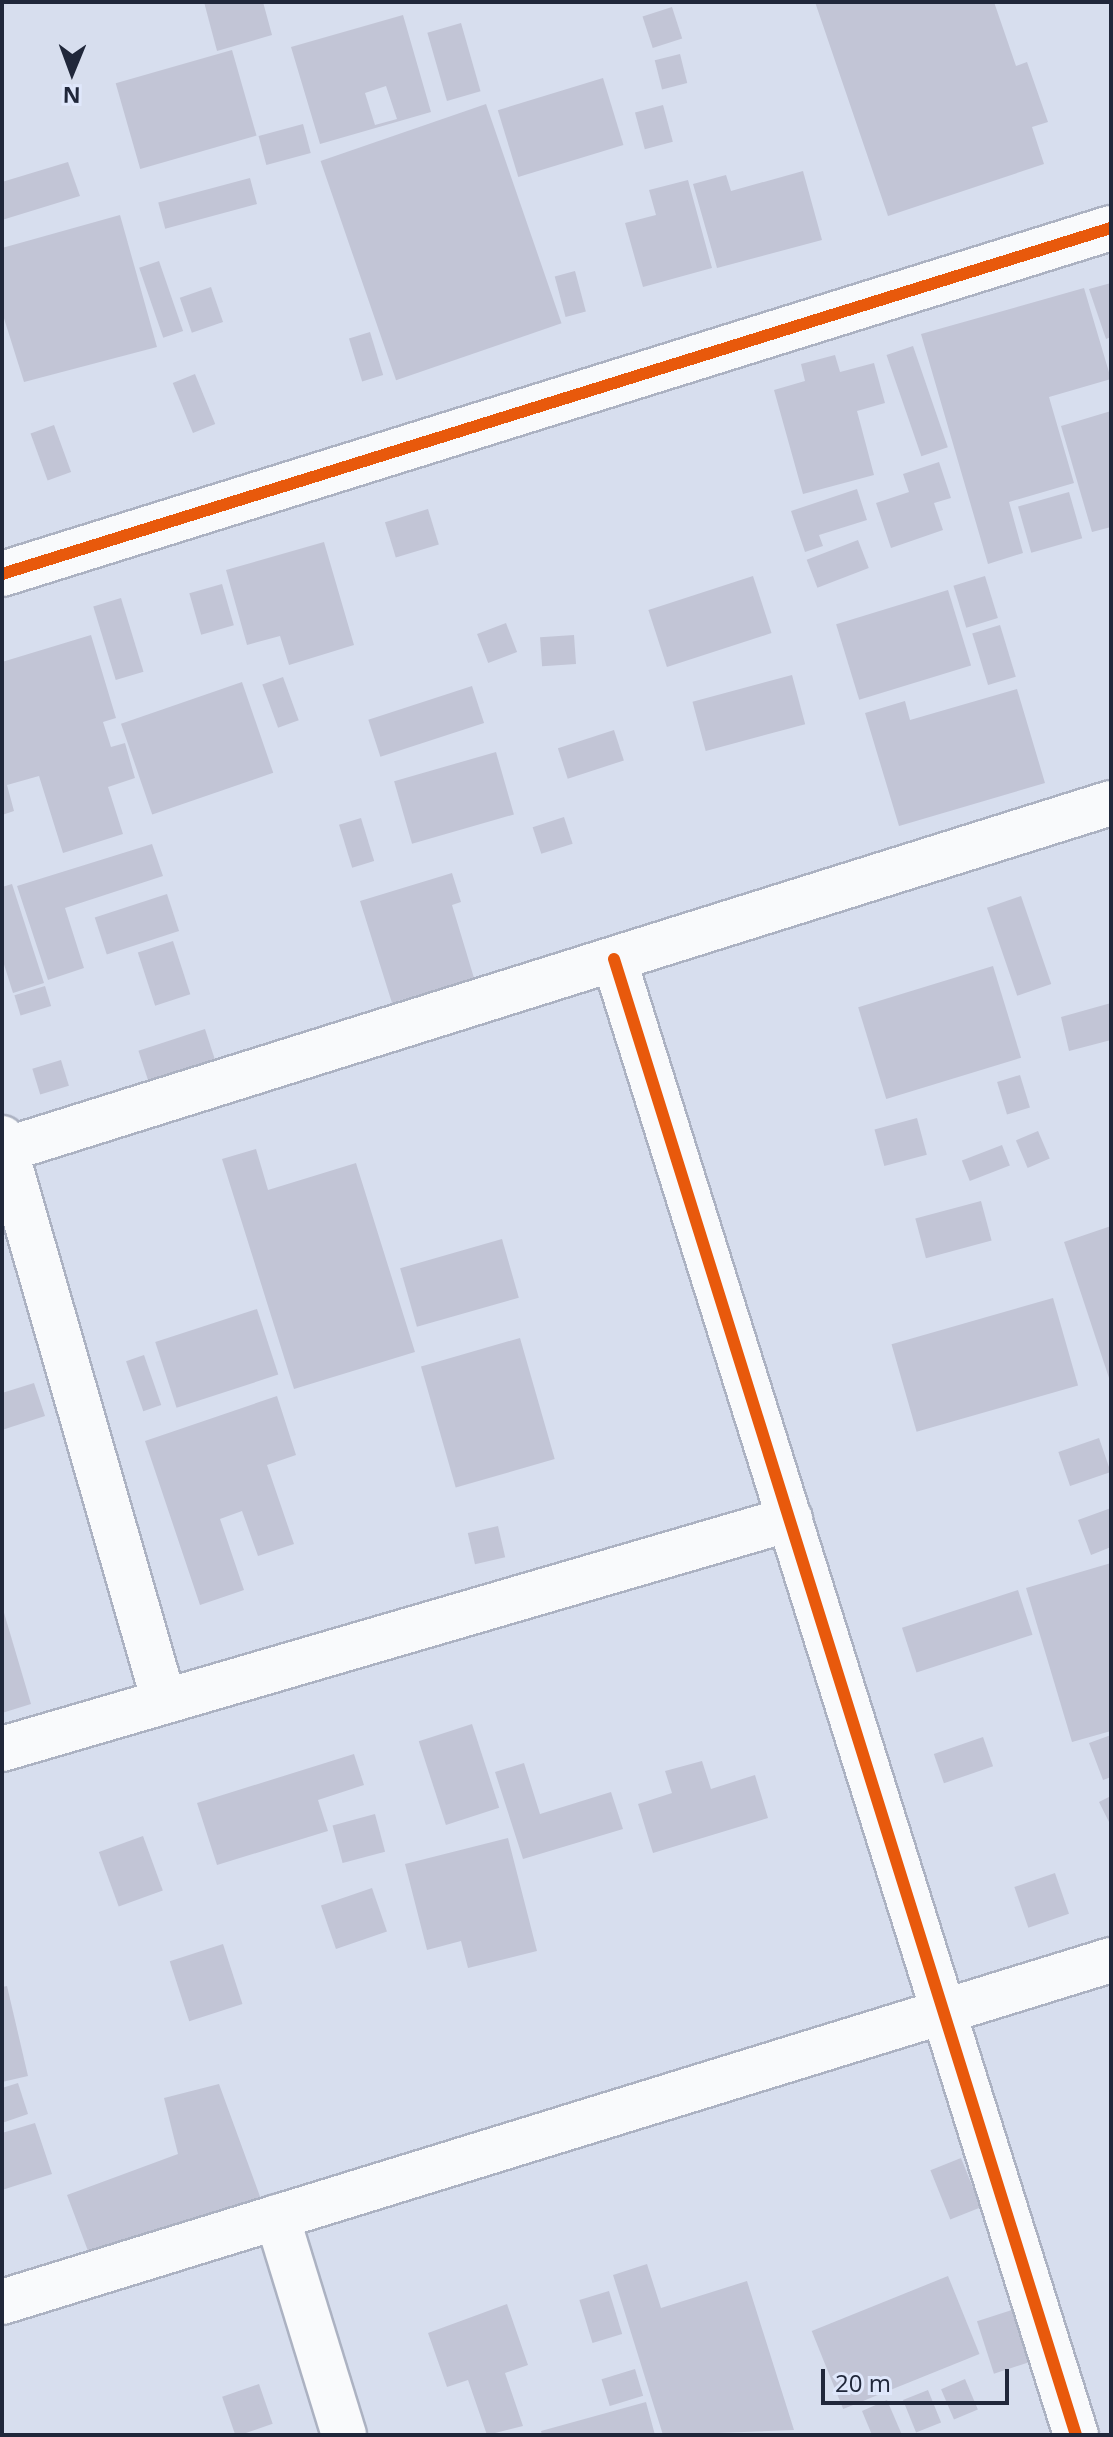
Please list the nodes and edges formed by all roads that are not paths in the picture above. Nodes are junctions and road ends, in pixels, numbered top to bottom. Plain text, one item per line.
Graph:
1 (1111, 228) edge
2 (2, 574) edge
3 (1111, 803) edge
4 (614, 959) junction
5 (4, 1144) edge
6 (790, 1519) junction
7 (164, 1701) junction
8 (2, 1749) edge
9 (1111, 1960) edge
10 (944, 2011) junction
11 (277, 2217) junction
12 (2, 2302) edge
13 (344, 2435) edge
14 (1076, 2435) edge

1 - 2 street
3 - 4 street
4 - 5 street
4 - 6 street
5 - 7 street
6 - 7 street
6 - 10 street
7 - 8 street
9 - 10 street
10 - 11 street
10 - 14 street
11 - 12 street
11 - 13 street

